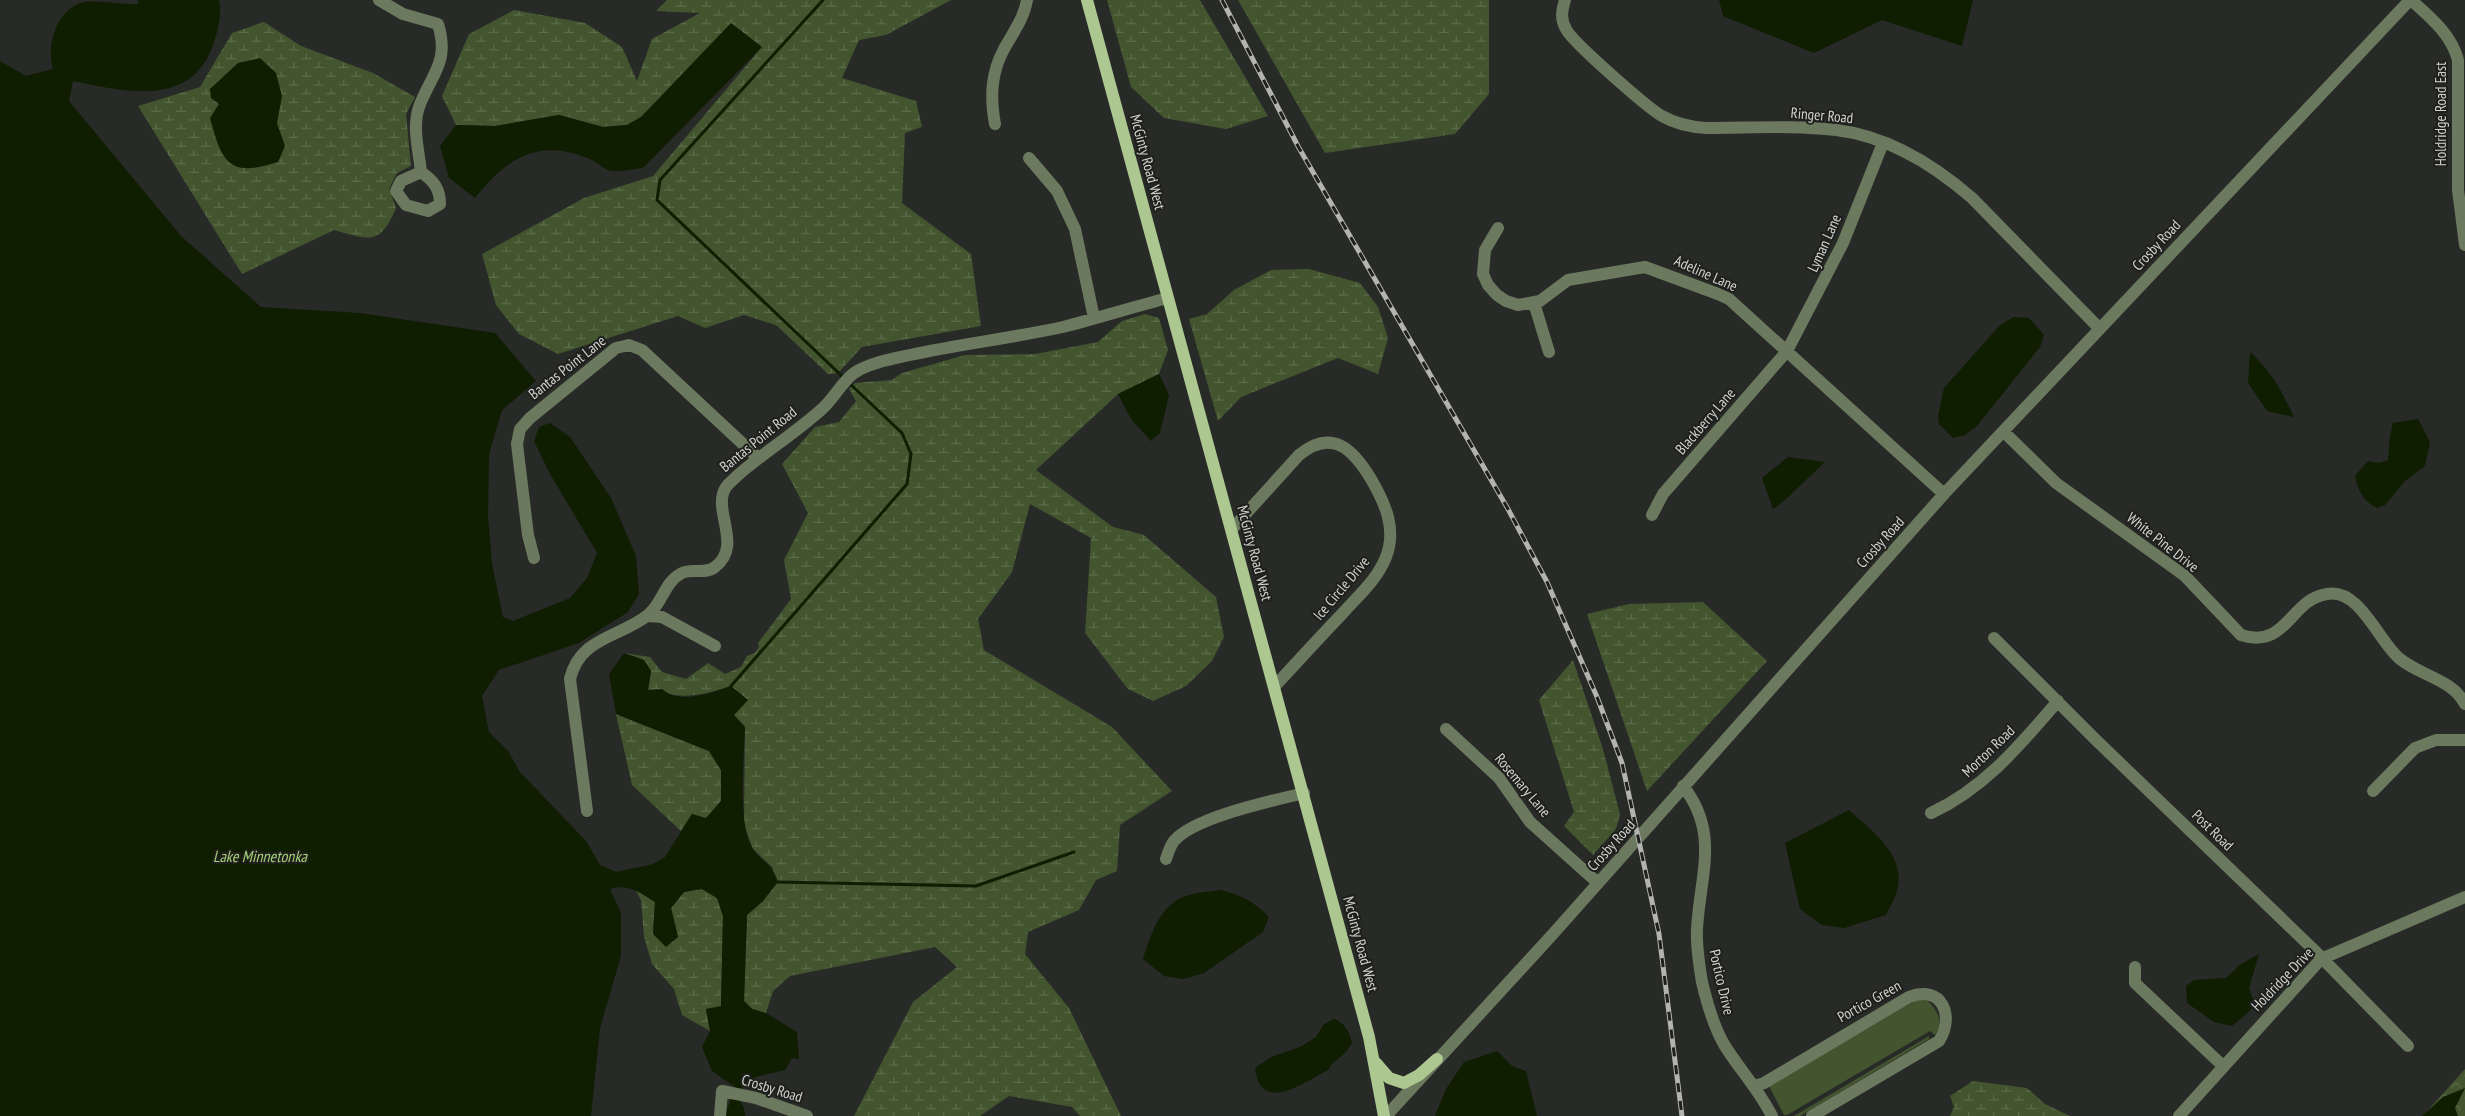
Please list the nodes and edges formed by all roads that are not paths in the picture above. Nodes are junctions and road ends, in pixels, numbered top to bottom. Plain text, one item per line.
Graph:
1 (379, 0) edge
2 (1027, 0) edge
3 (1087, 0) edge
4 (1565, 0) edge
5 (2410, 0) edge
6 (995, 124) dead end
7 (1882, 143) junction
8 (1029, 158) dead end
9 (421, 172) dead end
10 (1498, 228) dead end
11 (2465, 245) edge
12 (1168, 298) junction
13 (1534, 303) junction
14 (1094, 318) junction
15 (2100, 329) junction
16 (1787, 351) junction
17 (1550, 352) dead end
18 (2004, 432) junction
19 (758, 458) junction
20 (1944, 494) junction
21 (1652, 515) dead end
22 (1232, 529) junction
23 (534, 558) dead end
24 (648, 616) junction
25 (1994, 638) dead end
26 (715, 646) dead end
27 (1275, 686) junction
28 (2058, 701) junction
29 (2465, 704) edge
30 (1446, 729) dead end
31 (2465, 740) edge
32 (1683, 786) junction
33 (2373, 791) dead end
34 (1304, 793) junction
35 (586, 811) dead end
36 (1931, 813) dead end
37 (1166, 859) dead end
38 (1598, 883) junction
39 (2465, 897) edge
40 (2321, 959) junction
41 (2135, 967) dead end
42 (2408, 1046) dead end
43 (1373, 1058) junction
44 (1436, 1059) junction
45 (2223, 1066) junction
46 (1755, 1086) junction
47 (2180, 1115) edge
48 (720, 1116) edge
49 (807, 1116) edge
50 (1385, 1116) edge
51 (1772, 1116) edge
52 (1812, 1116) edge

1 - 9 street
2 - 6 street
3 - 12 main road, McGinty Road West
4 - 7 street, Ringer Road
5 - 11 street, Holdridge Road East
5 - 15 street, Crosby Road
7 - 15 street, Ringer Road
7 - 16 street, Lyman Lane
8 - 14 street
10 - 13 street
12 - 14 street, Bantas Point Road
12 - 22 main road, McGinty Road West
13 - 16 street, Adeline Lane
13 - 17 street
14 - 19 street, Bantas Point Road
15 - 18 street, Crosby Road
16 - 20 street, Adeline Lane
16 - 21 street, Blackberry Lane
18 - 20 street, Crosby Road
18 - 29 street, White Pine Drive
19 - 23 street, Bantas Point Lane
19 - 24 street, Bantas Point Road
20 - 32 street, Crosby Road
22 - 27 main road, McGinty Road West
22 - 27 street, Ice Circle Drive
24 - 26 street
24 - 35 street, Bantas Point Road
25 - 28 street, Post Road
27 - 34 main road, McGinty Road West
28 - 36 street, Morton Road
28 - 40 street, Post Road
30 - 38 street, Rosemary Lane
31 - 33 street
32 - 38 street, Crosby Road
32 - 46 street, Portico Drive
34 - 37 street
34 - 43 main road, McGinty Road West
38 - 44 street, Crosby Road
39 - 40 street, Holdridge Drive
40 - 42 street, Post Road
40 - 45 street, Holdridge Drive
41 - 45 street
43 - 44 main road
43 - 50 main road, McGinty Road West
44 - 50 street, Crosby Road
45 - 47 street, Holdridge Drive
46 - 51 street, Portico Drive
46 - 52 street, Portico Green
48 - 49 street, Crosby Road

